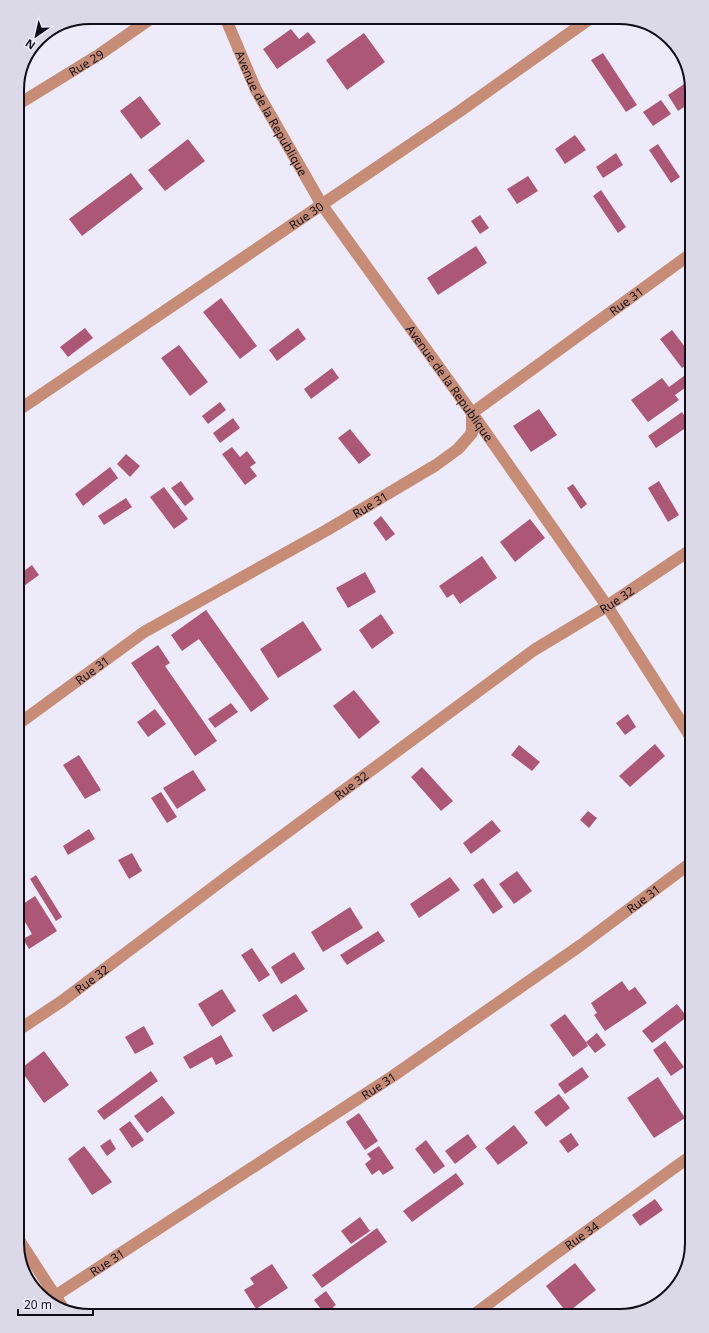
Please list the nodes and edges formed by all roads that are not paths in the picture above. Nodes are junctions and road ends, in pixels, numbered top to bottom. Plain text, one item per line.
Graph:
1 (143, 24) edge
2 (228, 24) edge
3 (582, 24) edge
4 (24, 101) edge
5 (322, 205) junction
6 (685, 258) edge
7 (24, 405) edge
8 (472, 413) junction
9 (685, 554) edge
10 (607, 606) junction
11 (24, 720) edge
12 (685, 728) edge
13 (685, 867) edge
14 (24, 1026) edge
15 (685, 1159) edge
16 (24, 1249) edge
17 (55, 1296) junction
18 (58, 1300) edge
19 (481, 1309) edge

1 - 4 street, Rue 29
2 - 5 street, Avenue de la Republique
3 - 5 street, Rue 30
5 - 7 street, Rue 30
5 - 8 street, Avenue de la Republique
6 - 8 street, Rue 31
8 - 10 street, Avenue de la Republique
8 - 11 street, Rue 31
9 - 10 street, Rue 32
10 - 12 street, Avenue de la Republique
10 - 14 street, Rue 32
13 - 17 street, Rue 31
15 - 19 street, Rue 34
16 - 17 street
17 - 18 street

